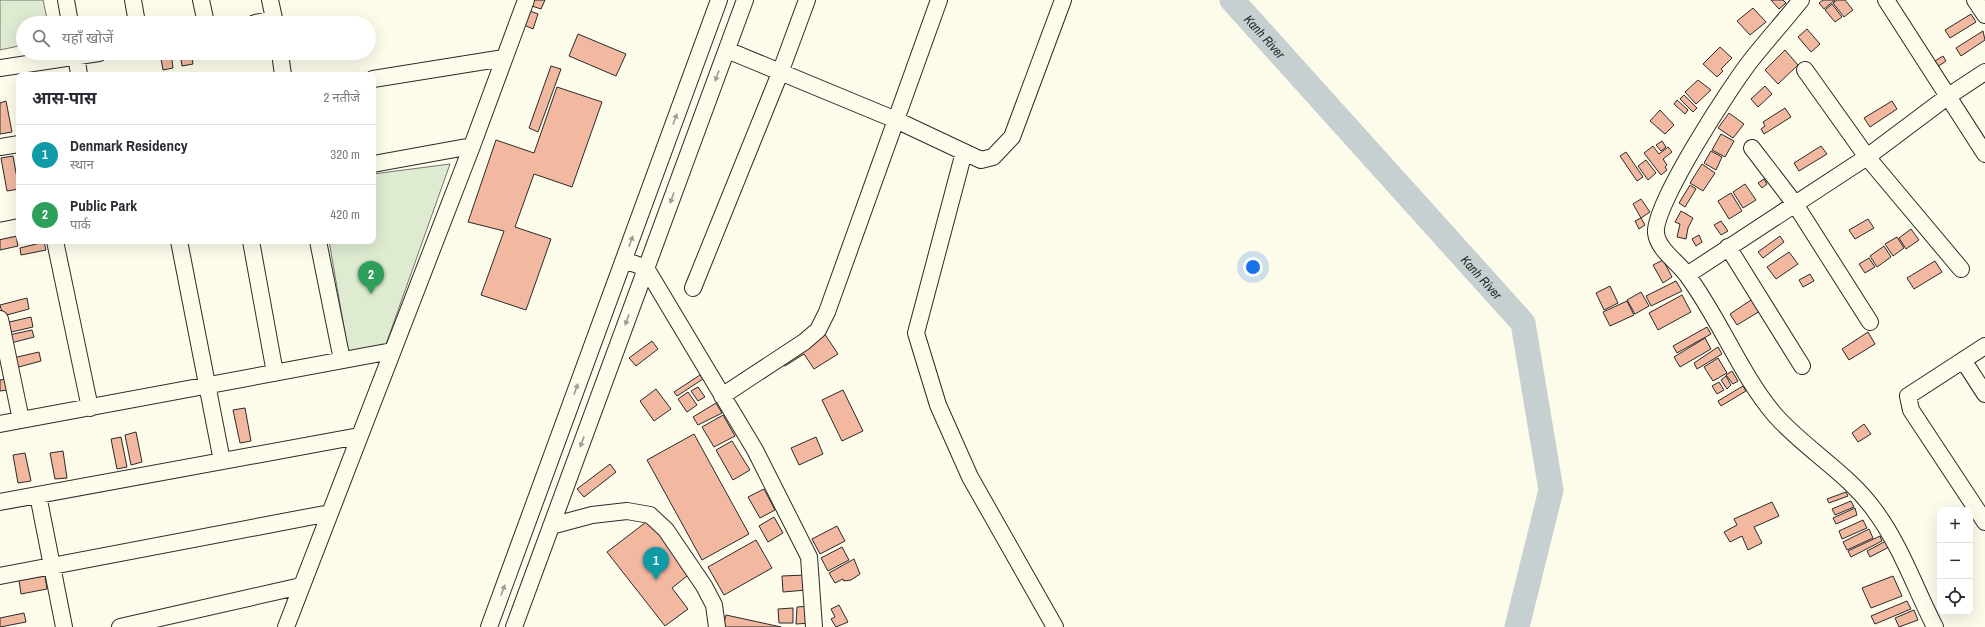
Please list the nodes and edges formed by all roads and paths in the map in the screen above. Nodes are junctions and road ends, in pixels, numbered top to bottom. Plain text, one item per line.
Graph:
1 (66, 0) edge
2 (133, 0) edge
3 (201, 0) edge
4 (270, 0) edge
5 (526, 0) edge
6 (719, 0) edge
7 (745, 0) edge
8 (806, 0) edge
9 (939, 0) edge
10 (1064, 0) edge
11 (1801, 0) edge
12 (1886, 0) edge
13 (1975, 0) edge
14 (1985, 15) edge
15 (69, 16) edge
16 (136, 16) edge
17 (204, 16) edge
18 (273, 16) edge
19 (727, 50) junction
20 (504, 58) junction
21 (47, 60) edge
22 (77, 60) edge
23 (281, 60) edge
24 (0, 68) edge
25 (1804, 70) dead end
26 (79, 72) edge
27 (283, 72) edge
28 (780, 72) junction
29 (1985, 72) edge
30 (376, 79) edge
31 (1947, 97) junction
32 (896, 120) junction
33 (16, 144) edge
34 (472, 146) junction
35 (0, 147) edge
36 (1752, 148) dead end
37 (964, 152) junction
38 (1985, 154) edge
39 (1867, 157) junction
40 (376, 163) edge
41 (1795, 204) junction
42 (16, 228) edge
43 (0, 231) edge
44 (56, 244) edge
45 (180, 244) edge
46 (252, 244) edge
47 (319, 244) edge
48 (1728, 247) junction
49 (624, 260) junction
50 (646, 268) junction
51 (1962, 269) dead end
52 (1687, 275) junction
53 (693, 288) dead end
54 (0, 319) edge
55 (1870, 322) dead end
56 (1985, 346) edge
57 (392, 351) junction
58 (342, 360) junction
59 (1963, 360) junction
60 (1802, 366) dead end
61 (275, 373) junction
62 (207, 386) junction
63 (1985, 394) edge
64 (722, 396) junction
65 (90, 408) junction
66 (21, 420) junction
67 (0, 424) edge
68 (359, 436) junction
69 (222, 462) junction
70 (38, 495) junction
71 (0, 502) edge
72 (330, 513) junction
73 (1985, 522) edge
74 (551, 526) junction
75 (51, 566) junction
76 (0, 576) edge
77 (302, 586) junction
78 (1052, 626) edge
79 (64, 627) edge
80 (120, 627) edge
81 (286, 627) edge
82 (489, 627) edge
83 (514, 627) edge
84 (717, 627) edge
85 (814, 627) edge
86 (1935, 627) edge

1 - 15 street
2 - 16 street
3 - 17 street
4 - 18 street
5 - 20 street
49 -> 6 street
7 - 19 street
8 - 28 street
9 - 32 street
10 - 37 street
11 - 52 street
12 - 31 street
13 - 14 street
19 - 28 street
19 -> 50 street
20 - 30 street
20 - 34 street
21 - 24 street
22 - 26 street
23 - 27 street
25 - 39 street
28 - 32 street
28 - 53 street
29 - 31 street
31 - 38 street
31 - 39 street
32 - 37 street
32 - 64 street
33 - 35 street
34 - 40 street
34 - 57 street
36 - 41 street
37 - 78 street
39 - 41 street
39 - 51 street
41 - 48 street
41 - 55 street
42 - 43 street
44 - 65 street
45 - 62 street
46 - 61 street
47 - 58 street
48 - 52 street
48 - 60 street
49 - 50 street
82 -> 49 street
50 - 64 street
50 -> 74 street
52 - 86 street
54 - 66 street
56 - 59 street
57 - 58 street
57 - 68 street
58 - 61 street
59 - 63 street
59 - 73 street
61 - 62 street
62 - 65 street
62 - 69 street
64 - 85 street
65 - 66 street
66 - 67 street
68 - 69 street
68 - 72 street
69 - 70 street
70 - 71 street
70 - 75 street
72 - 75 street
72 - 77 street
74 - 83 street
74 - 84 street
75 - 76 street
75 - 79 street
77 - 80 street
77 - 81 street

